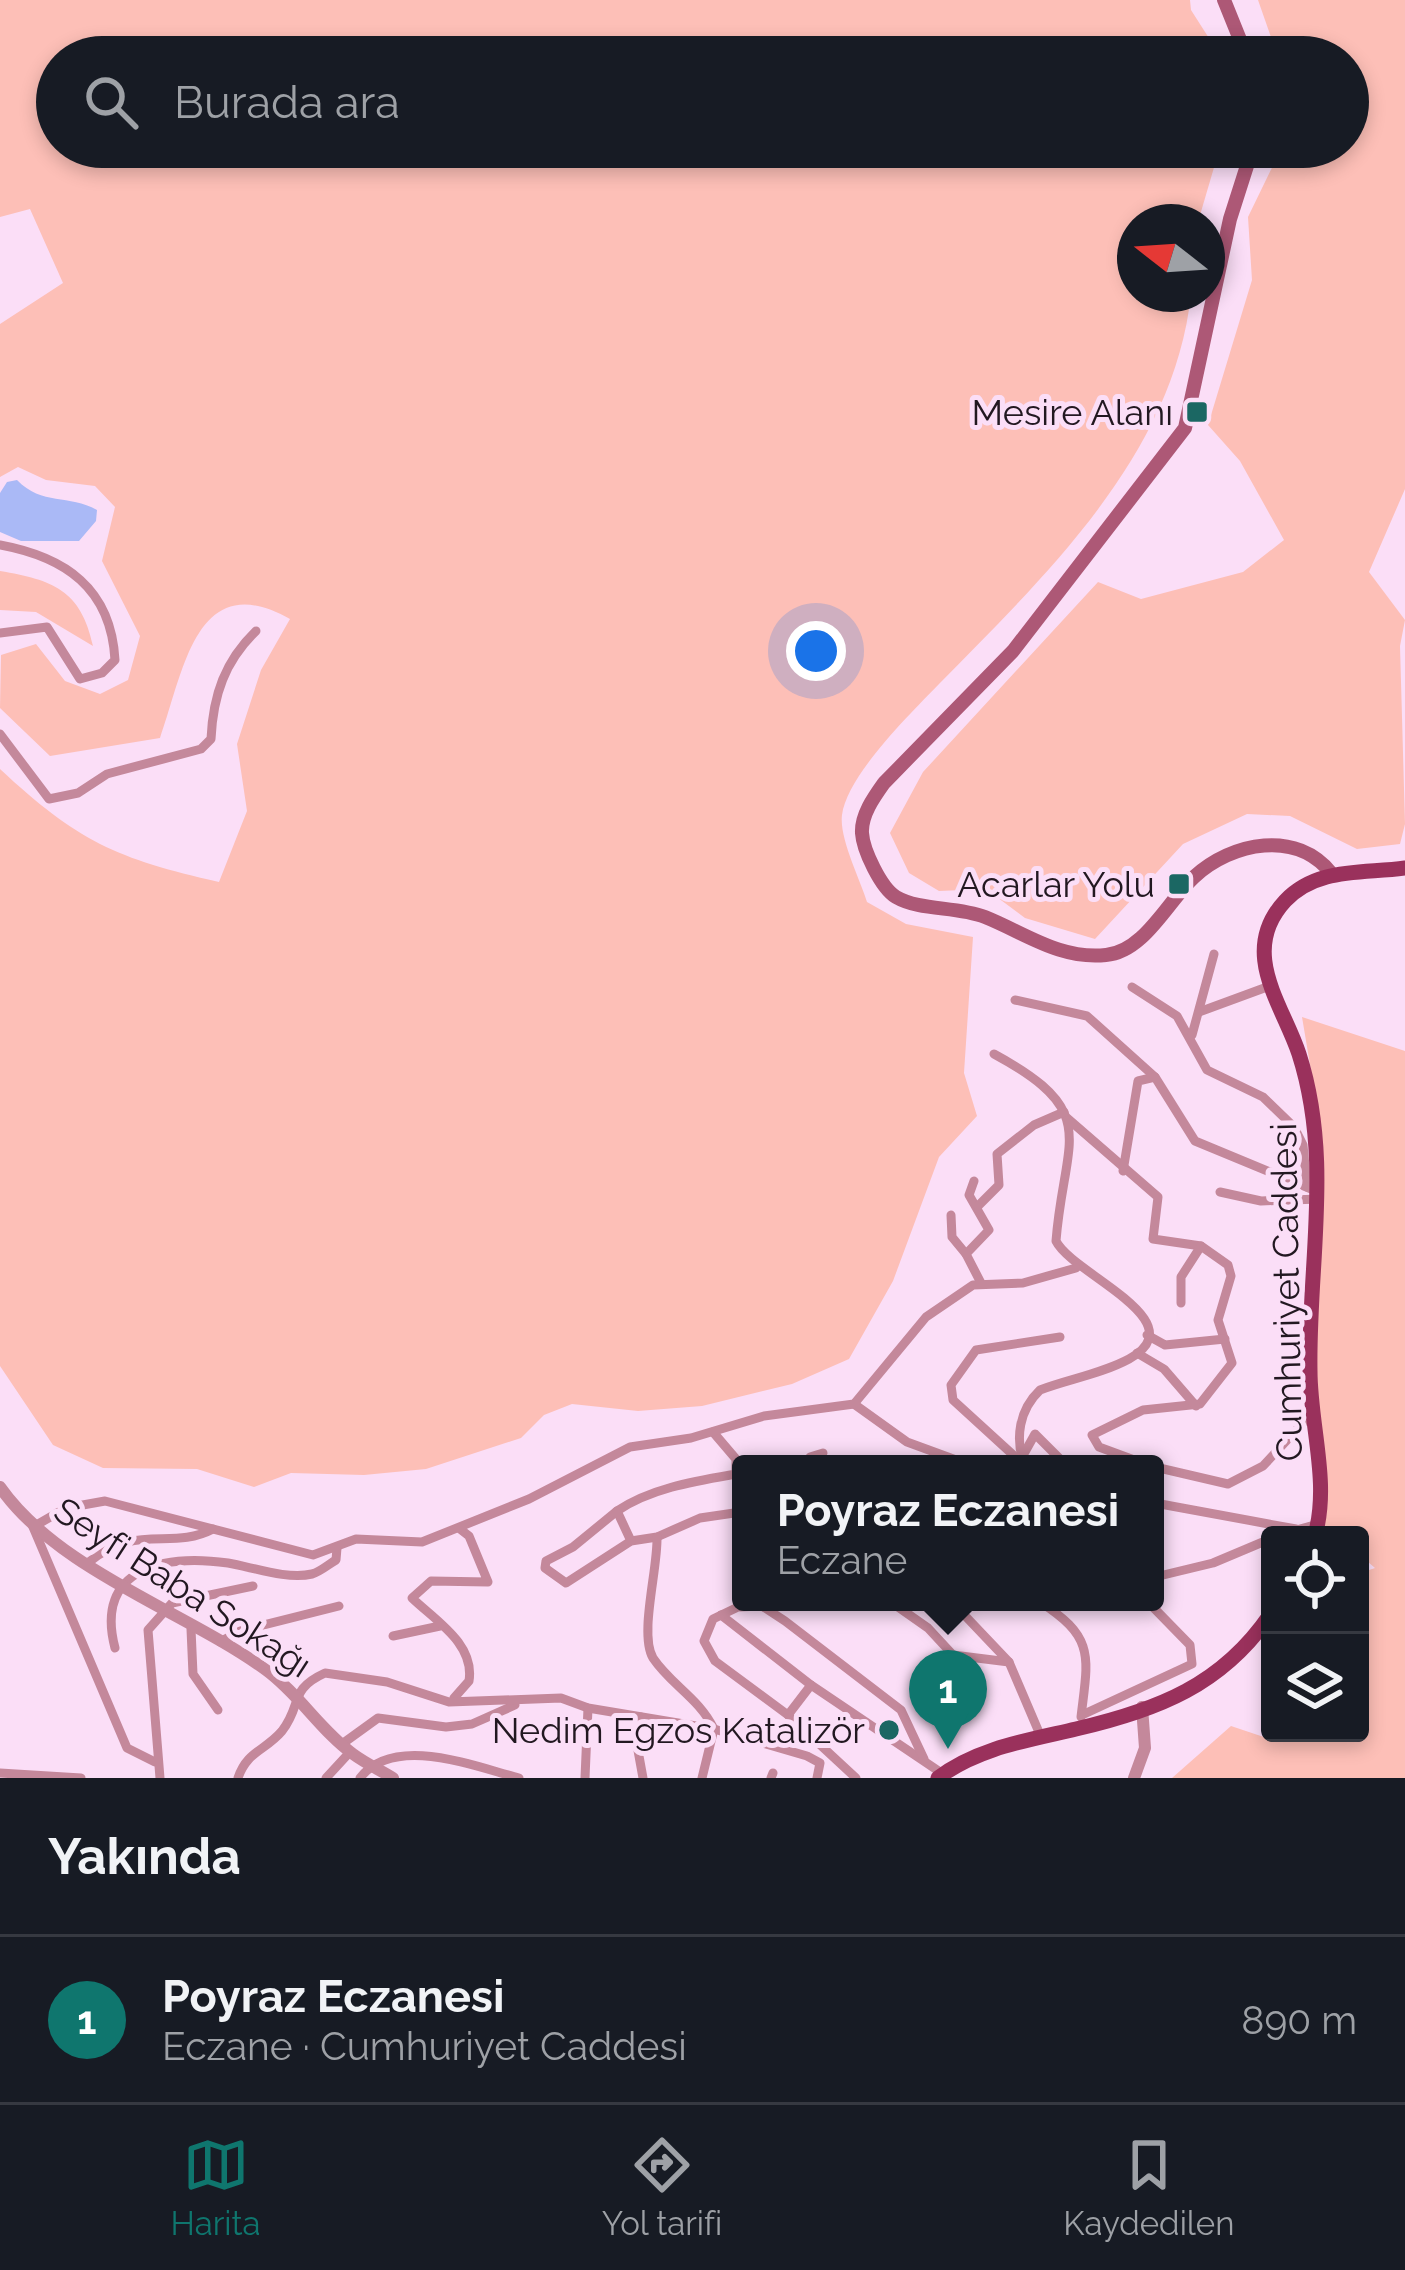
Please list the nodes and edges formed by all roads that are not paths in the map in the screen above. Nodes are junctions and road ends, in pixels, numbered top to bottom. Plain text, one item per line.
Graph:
1 (1224, 0) edge
2 (1239, 36) edge
3 (1246, 168) edge
4 (0, 545) edge
5 (256, 631) dead end
6 (0, 632) edge
7 (0, 734) edge
8 (1405, 868) edge
9 (1332, 874) junction
10 (1214, 954) dead end
11 (1267, 986) junction
12 (1132, 987) dead end
13 (1016, 1000) dead end
14 (1198, 1013) junction
15 (1192, 1035) junction
16 (994, 1054) dead end
17 (1155, 1077) junction
18 (1066, 1115) junction
19 (1123, 1171) junction
20 (974, 1181) dead end
21 (1220, 1192) dead end
22 (1315, 1193) junction
23 (978, 1206) junction
24 (950, 1215) dead end
25 (1201, 1246) junction
26 (966, 1254) junction
27 (1076, 1268) junction
28 (980, 1283) junction
29 (1180, 1303) dead end
30 (1147, 1335) junction
31 (1060, 1337) dead end
32 (1225, 1339) junction
33 (1137, 1353) junction
34 (854, 1404) junction
35 (1196, 1406) junction
36 (1314, 1411) junction
37 (713, 1432) junction
38 (823, 1454) dead end
39 (733, 1455) edge
40 (819, 1455) edge
41 (942, 1455) edge
42 (1015, 1455) edge
43 (1023, 1455) edge
44 (1026, 1455) edge
45 (1056, 1455) edge
46 (1121, 1455) edge
47 (1164, 1469) edge
48 (732, 1475) edge
49 (3, 1496) edge
50 (1164, 1505) edge
51 (617, 1511) junction
52 (732, 1513) edge
53 (1280, 1526) edge
54 (1317, 1526) edge
55 (33, 1527) junction
56 (218, 1529) junction
57 (460, 1529) junction
58 (657, 1538) junction
59 (631, 1541) junction
60 (1261, 1543) edge
61 (337, 1548) junction
62 (89, 1562) junction
63 (1164, 1575) edge
64 (121, 1586) junction
65 (254, 1586) dead end
66 (339, 1606) dead end
67 (165, 1609) junction
68 (739, 1611) edge
69 (770, 1611) edge
70 (904, 1611) edge
71 (961, 1611) edge
72 (1050, 1611) edge
73 (1157, 1611) edge
74 (721, 1615) junction
75 (440, 1626) junction
76 (1261, 1626) edge
77 (191, 1629) junction
78 (393, 1636) dead end
79 (220, 1642) junction
80 (115, 1648) dead end
81 (1009, 1662) junction
82 (812, 1684) junction
83 (295, 1693) junction
84 (531, 1699) junction
85 (449, 1701) junction
86 (1142, 1707) junction
87 (589, 1708) junction
88 (218, 1710) dead end
89 (788, 1714) junction
90 (641, 1717) junction
91 (1081, 1722) junction
92 (714, 1729) junction
93 (1041, 1737) junction
94 (346, 1748) junction
95 (924, 1759) junction
96 (824, 1760) junction
97 (155, 1762) junction
98 (371, 1765) junction
99 (0, 1773) edge
100 (940, 1776) edge
101 (81, 1778) edge
102 (160, 1778) edge
103 (238, 1778) edge
104 (326, 1778) edge
105 (360, 1778) edge
106 (393, 1778) edge
107 (519, 1778) edge
108 (585, 1778) edge
109 (643, 1778) edge
110 (702, 1778) edge
111 (817, 1778) edge
112 (856, 1778) edge
113 (1134, 1778) edge

1 - 2 main road
3 - 9 main road
4 - 6 street
5 - 7 street
8 - 9 main road
9 - 11 main road
10 - 14 street
11 - 14 street
11 - 22 main road, Cumhuriyet Caddesi
12 - 15 street
13 - 17 street
14 - 15 street
15 - 22 street
16 - 18 street
17 - 19 street
17 - 22 street
18 - 19 street
18 - 23 street
18 - 27 street
19 - 25 street
20 - 23 street
21 - 22 street
22 - 36 main road, Cumhuriyet Caddesi
23 - 26 street
24 - 26 street
25 - 29 street
25 - 32 street
26 - 28 street
27 - 28 street
27 - 30 street
28 - 34 street
30 - 32 street
30 - 33 street
31 - 42 street
32 - 35 street
33 - 35 street
33 - 43 street
34 - 37 street
34 - 41 street
35 - 46 street
36 - 47 street
36 - 54 main road, Cumhuriyet Caddesi
37 - 39 street
37 - 57 street
38 - 40 street
44 - 45 street
48 - 51 street
49 - 55 street, Seyfi Baba Sokağı
50 - 53 street
51 - 59 street
51 - 59 street
52 - 58 street
55 - 56 street
55 - 62 street, Seyfi Baba Sokağı
55 - 97 street
56 - 61 street
56 - 62 street
57 - 61 street
57 - 75 street
58 - 59 street
58 - 92 street
60 - 63 street
61 - 64 street
62 - 64 street, Seyfi Baba Sokağı
64 - 67 street, Seyfi Baba Sokağı
64 - 80 street
65 - 67 street
66 - 79 street
67 - 77 street, Seyfi Baba Sokağı
67 - 97 street
68 - 74 street
69 - 95 street
70 - 81 street
71 - 81 street
72 - 91 street
73 - 91 street
74 - 82 street
74 - 89 street
75 - 78 street
75 - 85 street
76 - 86 main road
77 - 79 street, Seyfi Baba Sokağı
77 - 88 street
79 - 83 street, Seyfi Baba Sokağı
81 - 93 street
82 - 89 street
82 - 95 street
83 - 85 street
83 - 94 street, Seyfi Baba Sokağı
83 - 103 street
84 - 85 street
84 - 87 street
84 - 94 street
86 - 91 main road
86 - 113 street
87 - 90 street
87 - 108 street
89 - 96 street
90 - 92 street
90 - 109 street
91 - 93 main road
92 - 96 street
92 - 110 street
93 - 100 main road
94 - 98 street, Seyfi Baba Sokağı
94 - 104 street
95 - 100 street
96 - 111 street
96 - 112 street
97 - 102 street
98 - 105 street
98 - 106 street, Seyfi Baba Sokağı
98 - 107 street
99 - 101 street

